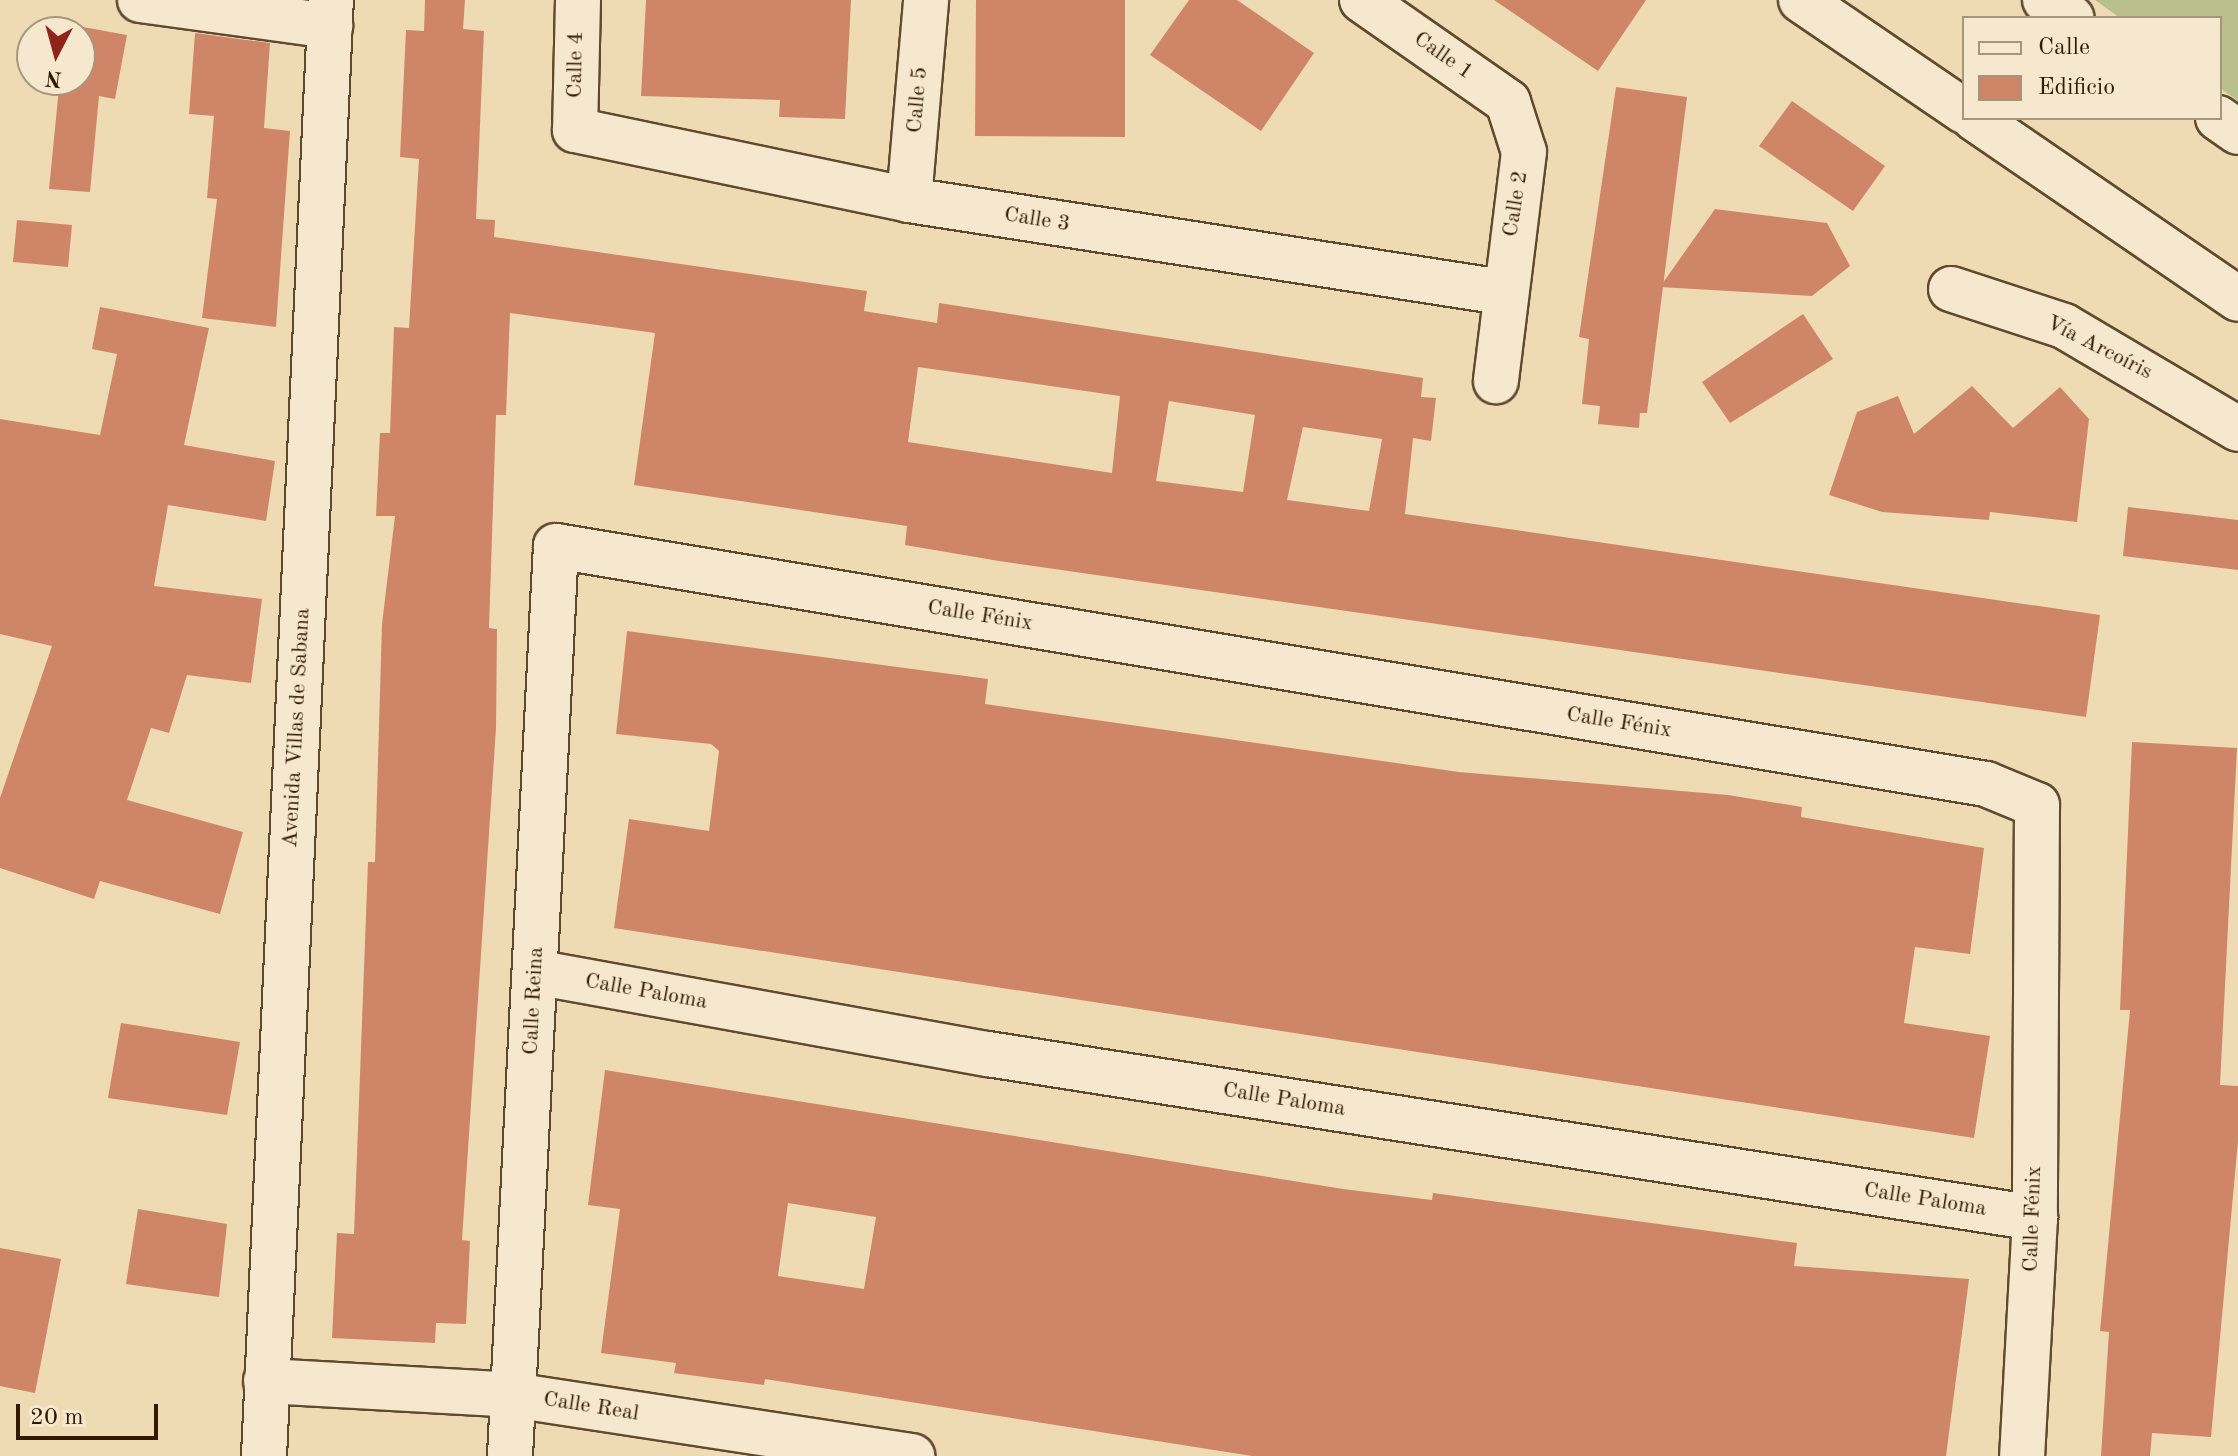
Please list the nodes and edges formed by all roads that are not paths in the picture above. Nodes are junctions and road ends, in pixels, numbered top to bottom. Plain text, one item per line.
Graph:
1 (140, 0) edge
2 (578, 0) edge
3 (926, 0) edge
4 (1362, 0) edge
5 (1801, 0) edge
6 (2045, 0) edge
7 (330, 13) edge
8 (2069, 16) edge
9 (1483, 84) joint
10 (1962, 110) edge
11 (1977, 120) edge
12 (2221, 120) edge
13 (575, 130) joint
14 (2238, 132) edge
15 (909, 200) junction
16 (1951, 289) dead end
17 (1502, 292) junction
18 (2238, 299) edge
19 (1496, 381) dead end
20 (2238, 429) edge
21 (556, 546) joint
22 (535, 972) junction
23 (2035, 1218) junction
24 (266, 1381) junction
25 (513, 1395) junction
26 (264, 1456) edge
27 (510, 1456) edge
28 (912, 1456) edge
29 (2022, 1456) edge

1 - 7 street
2 - 13 street, Calle 4
3 - 15 street, Calle 5
4 - 9 street, Calle 1
5 - 10 street
6 - 8 street
7 - 24 street, Avenida Villas de Sabana
9 - 17 street, Calle 2
11 - 18 street
12 - 14 street
13 - 15 street, Calle 3
15 - 17 street, Calle 3
16 - 20 street, Vía Arcoíris
17 - 19 street, Calle 2
21 - 22 street, Calle Reina
21 - 23 street, Calle Fénix
22 - 23 street, Calle Paloma
22 - 25 street, Calle Reina
23 - 29 street, Calle Fénix
24 - 25 street, Calle Real
24 - 26 street, Avenida Villas de Sabana
25 - 27 street, Calle Reina
25 - 28 street, Calle Real

